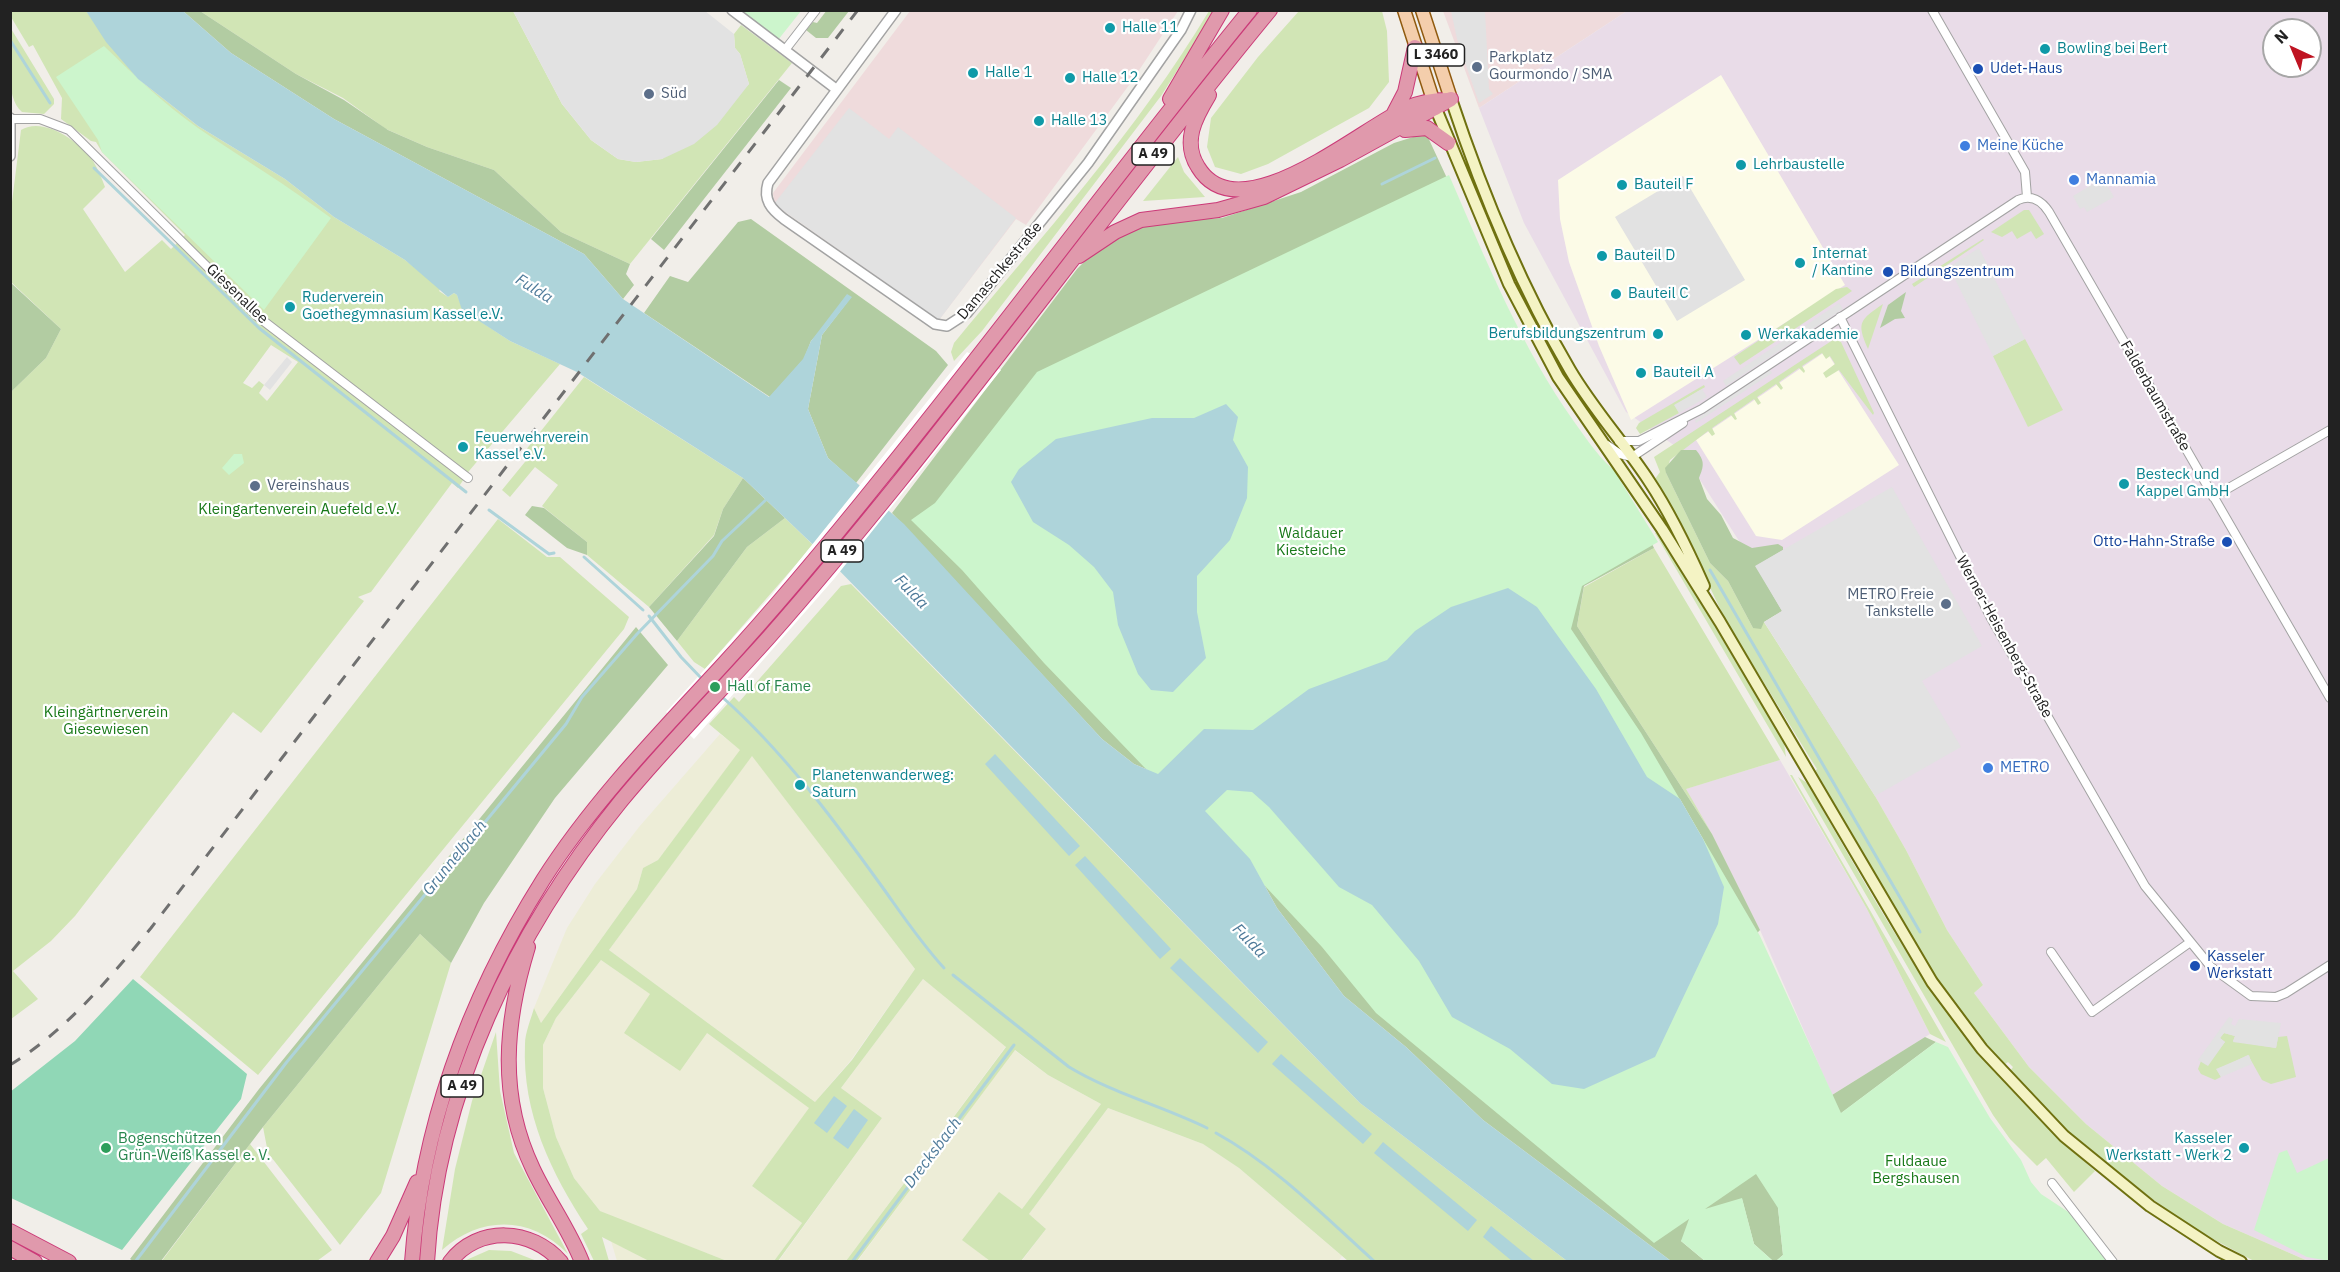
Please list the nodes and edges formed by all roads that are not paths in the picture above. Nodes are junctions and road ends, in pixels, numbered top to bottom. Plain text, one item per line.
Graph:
1 (732, 10) edge
2 (816, 10) edge
3 (896, 10) edge
4 (1191, 10) edge
5 (1222, 10) edge
6 (1250, 10) edge
7 (1270, 10) edge
8 (1404, 10) edge
9 (1422, 10) edge
10 (1932, 10) edge
11 (1249, 36) junction
12 (1415, 47) junction
13 (785, 50) junction
14 (836, 89) junction
15 (1451, 99) junction
16 (1434, 105) junction
17 (1394, 115) junction
18 (11, 118) edge
19 (1391, 133) junction
20 (1143, 142) junction
21 (1449, 143) junction
22 (10, 156) edge
23 (2027, 197) junction
24 (1060, 273) junction
25 (1840, 317) junction
26 (1702, 409) junction
27 (2330, 429) edge
28 (1599, 438) junction
29 (1619, 441) junction
30 (1632, 457) junction
31 (468, 477) dead end
32 (2213, 497) junction
33 (1720, 622) junction
34 (2330, 698) edge
35 (536, 922) junction
36 (2189, 943) junction
37 (2051, 952) dead end
38 (2330, 966) edge
39 (426, 1158) junction
40 (2052, 1183) dead end
41 (10, 1231) edge
42 (10, 1248) edge
43 (49, 1252) junction
44 (35, 1262) edge
45 (63, 1262) edge
46 (69, 1262) edge
47 (377, 1262) edge
48 (412, 1262) edge
49 (427, 1262) edge
50 (450, 1262) edge
51 (561, 1262) edge
52 (582, 1262) edge
53 (2113, 1262) edge
54 (2241, 1262) edge

1 - 13 street
2 - 13 street
3 - 14 street, Damaschkestraße
4 - 14 street, Damaschkestraße
5 - 20 highway
6 - 20 highway, A 49
7 - 11 highway, A 49
8 - 12 main road, L 3460
9 - 15 main road, L 3460
10 - 23 street
11 - 17 highway
11 - 24 highway, A 49
12 - 16 main road, L 3460
12 - 17 highway
13 - 14 street
15 - 16 highway
15 - 29 main road, L 3460
16 - 17 highway
16 - 19 highway
16 - 21 main road, L 3460
18 - 22 street
18 - 31 street, Giesenallee
19 - 21 highway
19 - 24 highway
20 - 39 highway, A 49
21 - 28 main road, L 3460
23 - 25 street
23 - 32 street, Falderbaumstraße
24 - 35 highway, A 49
25 - 26 street
25 - 36 street, Werner-Heisenberg-Straße
26 - 29 street
26 - 30 street
27 - 32 street
28 - 30 street
28 - 33 main road, L 3460
29 - 30 main road, L 3460
30 - 33 main road, L 3460
32 - 34 street, Falderbaumstraße
33 - 54 main road, L 3460
35 - 49 highway, A 49
35 - 52 highway
36 - 37 street
36 - 38 street, Werner-Heisenberg-Straße
39 - 47 highway
39 - 48 highway, A 49
40 - 53 street
41 - 43 highway
42 - 44 highway
43 - 45 highway
43 - 46 highway
50 - 51 highway

